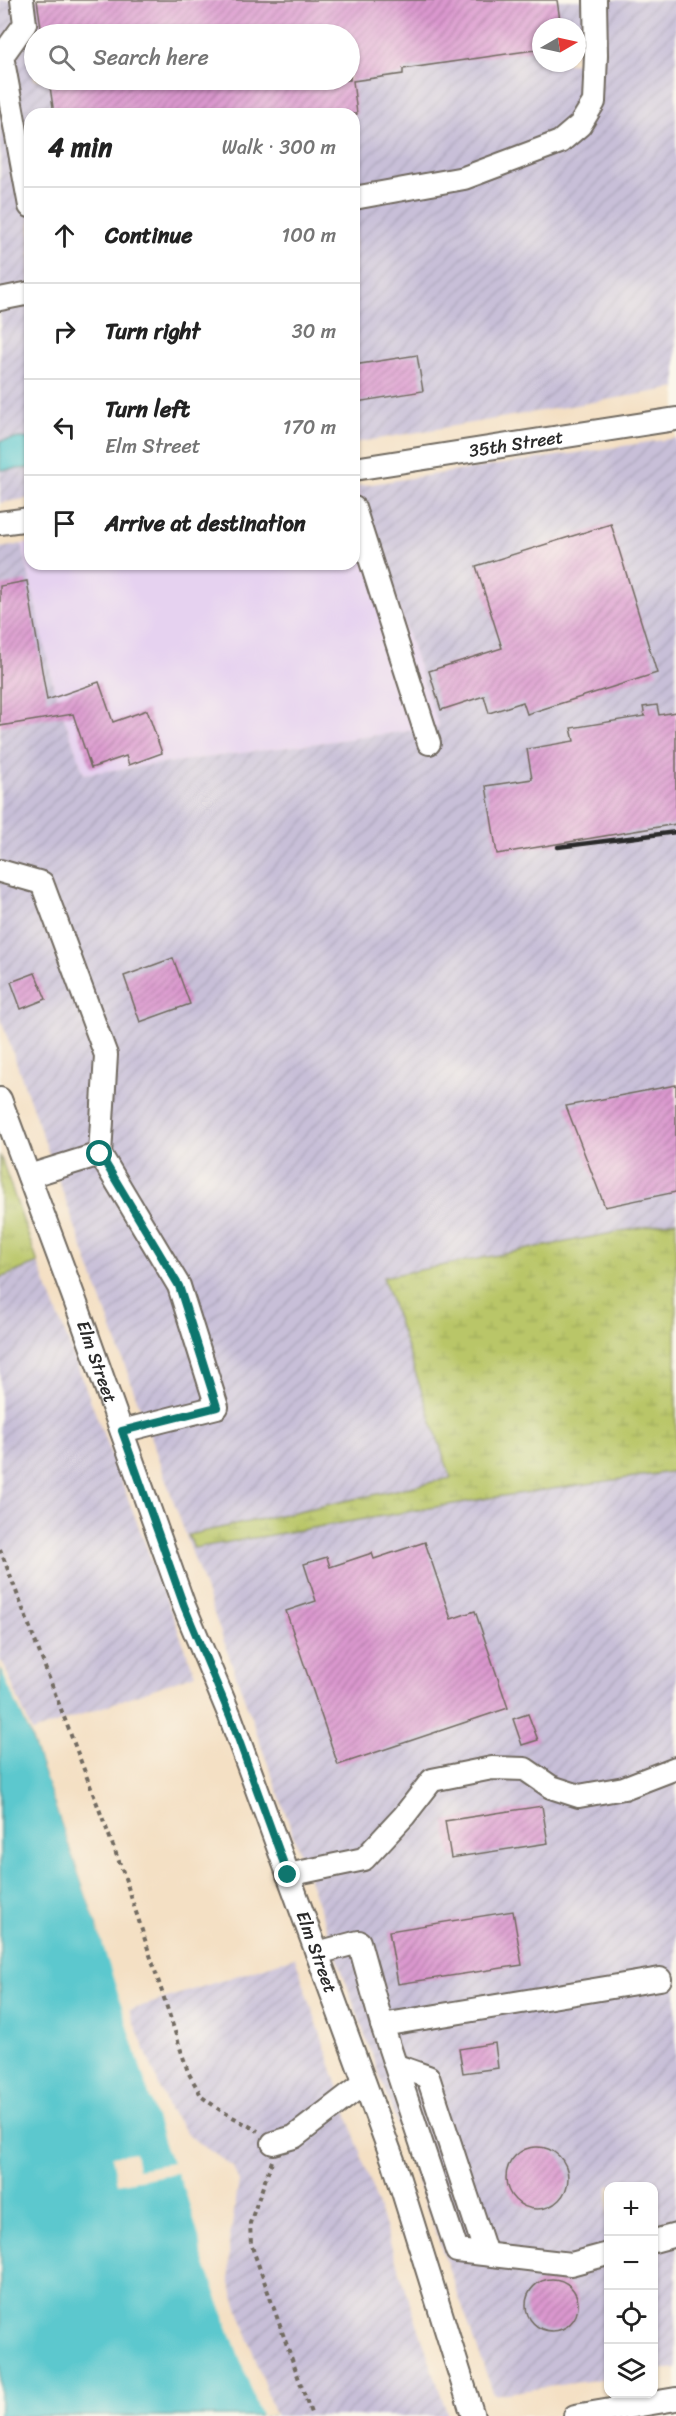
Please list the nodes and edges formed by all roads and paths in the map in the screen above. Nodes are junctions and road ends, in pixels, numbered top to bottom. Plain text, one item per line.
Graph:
1 (22, 0) edge
2 (594, 0) edge
3 (25, 24) edge
4 (24, 25) edge
5 (1, 56) edge
6 (24, 175) edge
7 (360, 197) edge
8 (24, 294) edge
9 (0, 299) edge
10 (676, 419) edge
11 (360, 468) edge
12 (24, 520) edge
13 (0, 523) edge
14 (360, 526) edge
15 (429, 743) dead end
16 (0, 871) edge
17 (0, 1099) edge
18 (100, 1154) junction
19 (29, 1176) junction
20 (122, 1431) junction
21 (0, 1549) edge
22 (676, 1768) edge
23 (288, 1875) junction
24 (317, 1953) junction
25 (660, 1979) dead end
26 (382, 2025) junction
27 (364, 2083) junction
28 (273, 2143) junction
29 (676, 2235) edge
30 (658, 2240) edge
31 (604, 2255) edge
32 (676, 2399) edge
33 (471, 2410) edge
34 (312, 2416) edge
35 (575, 2416) edge

1 - 3 street
2 - 7 street
4 - 5 street
5 - 6 street
8 - 9 street
10 - 11 street, 35th Street
12 - 13 street
14 - 15 street
16 - 18 street
17 - 19 street, Elm Street
18 - 19 street
18 - 20 street
19 - 20 street, Elm Street
20 - 23 street, Elm Street
21 - 28 path
22 - 23 street
23 - 24 street, Elm Street
24 - 26 street
24 - 27 street, Elm Street
25 - 26 street
26 - 31 street
27 - 28 street
27 - 33 street, Elm Street
28 - 34 path
29 - 30 street
32 - 35 street

